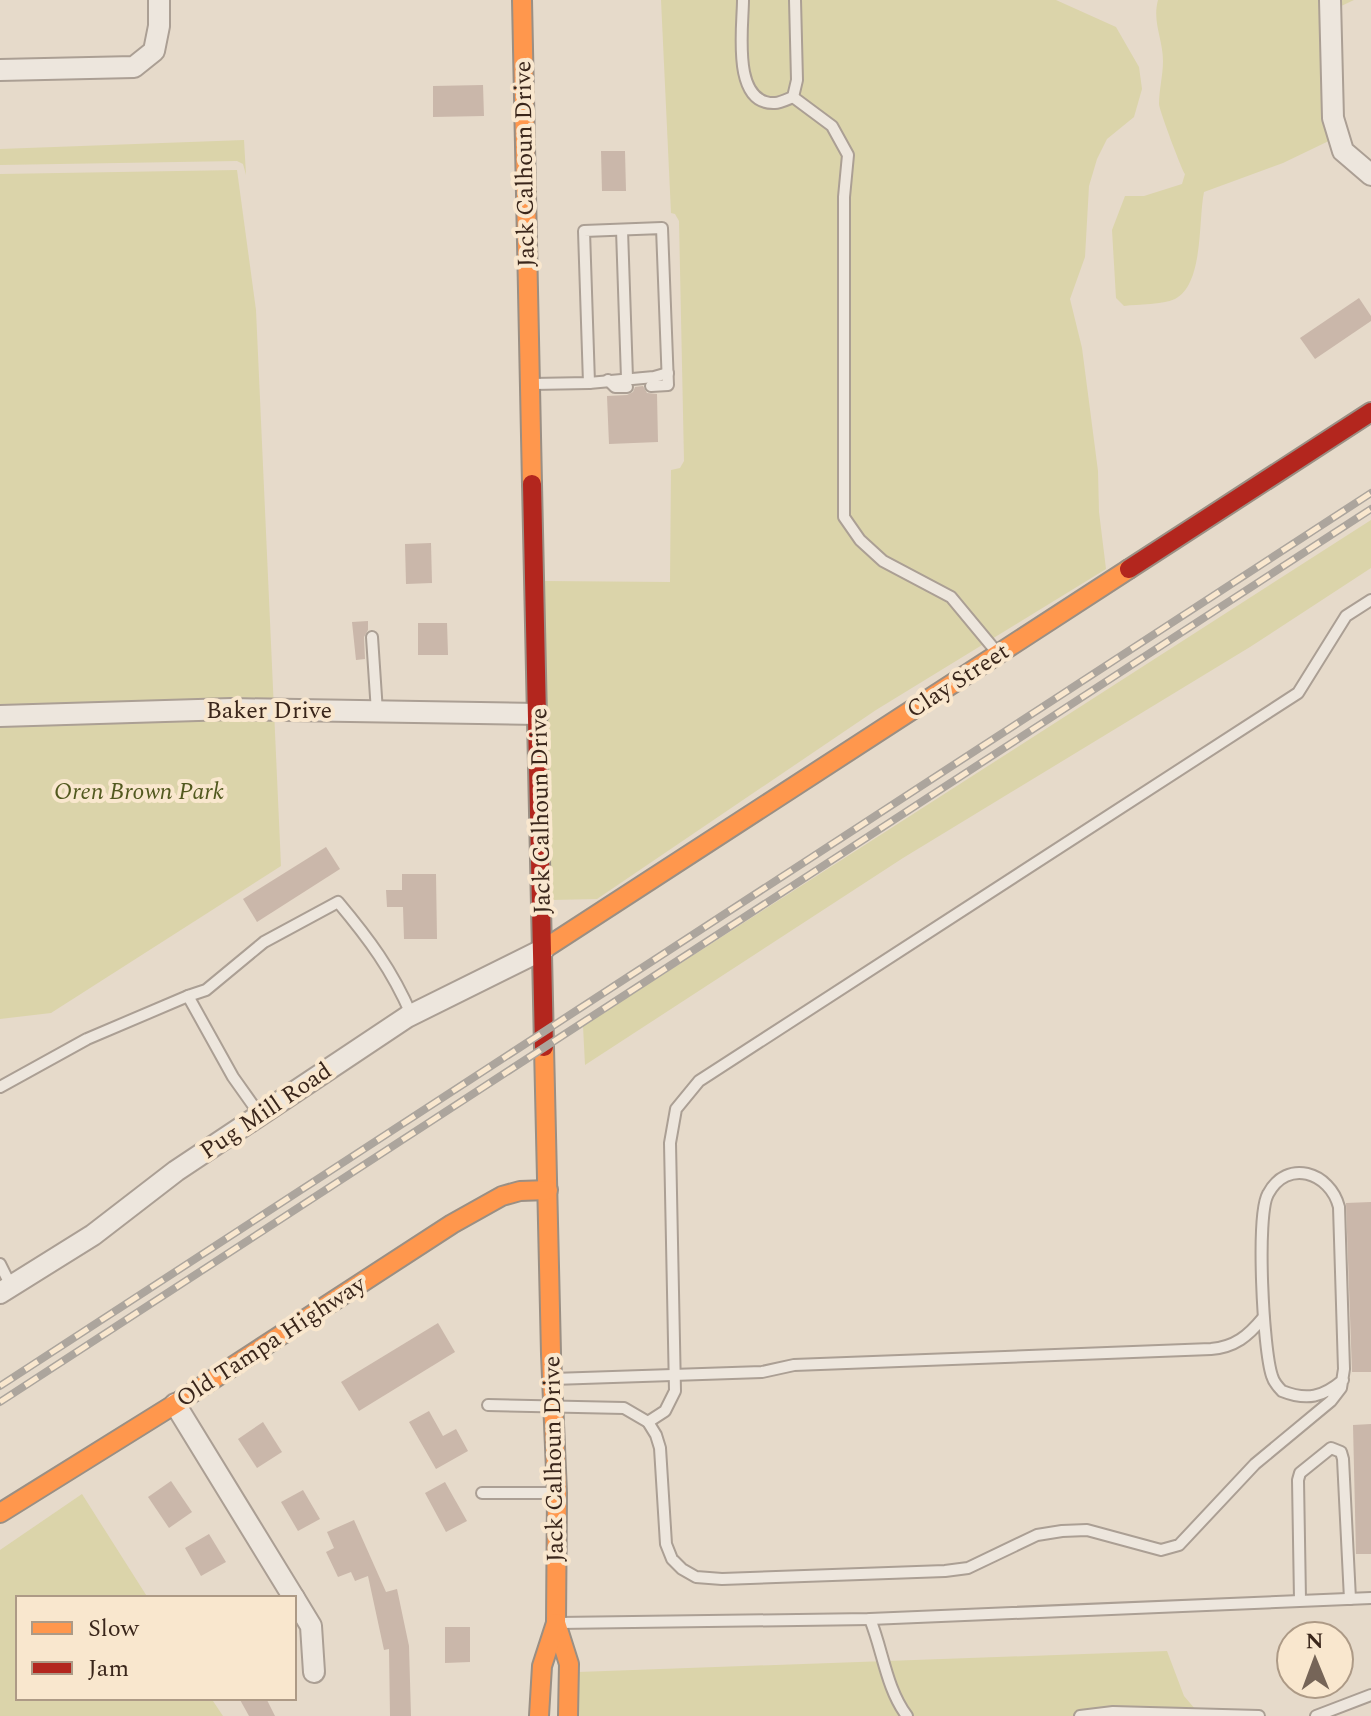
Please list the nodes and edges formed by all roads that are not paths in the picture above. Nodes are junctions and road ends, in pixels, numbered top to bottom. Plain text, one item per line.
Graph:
1 (159, 0) edge
2 (522, 0) edge
3 (743, 0) edge
4 (795, 0) edge
5 (1330, 0) edge
6 (0, 70) edge
7 (793, 97) junction
8 (1371, 175) edge
9 (622, 230) junction
10 (668, 373) junction
11 (627, 382) junction
12 (589, 383) junction
13 (530, 384) junction
14 (651, 386) dead end
15 (1371, 412) edge
16 (1371, 600) edge
17 (372, 637) dead end
18 (999, 655) junction
19 (377, 712) junction
20 (538, 714) junction
21 (0, 716) edge
22 (544, 949) junction
23 (188, 996) junction
24 (411, 1014) junction
25 (0, 1087) edge
26 (260, 1115) junction
27 (548, 1190) junction
28 (0, 1264) edge
29 (6, 1290) edge
30 (1263, 1318) junction
31 (674, 1375) junction
32 (552, 1379) junction
33 (1343, 1380) junction
34 (175, 1404) junction
35 (488, 1405) dead end
36 (554, 1407) junction
37 (648, 1422) junction
38 (482, 1493) dead end
39 (557, 1493) junction
40 (0, 1513) edge
41 (293, 1596) edge
42 (1371, 1598) edge
43 (1300, 1599) junction
44 (1350, 1599) junction
45 (296, 1601) edge
46 (870, 1619) junction
47 (556, 1623) junction
48 (314, 1672) dead end
49 (1371, 1695) edge
50 (539, 1716) edge
51 (568, 1716) edge
52 (907, 1716) edge
53 (1080, 1716) edge
54 (1259, 1716) edge
55 (1316, 1716) edge

1 - 6 street
2 - 13 street, Jack Calhoun Drive
3 - 7 lane
4 - 7 lane
5 - 8 street
7 - 18 lane
9 - 10 lane
9 - 11 lane
9 - 12 lane
10 - 11 lane
10 - 14 lane
11 - 12 lane
12 - 13 lane
13 - 20 street, Jack Calhoun Drive
15 - 18 street, Clay Street
16 - 31 lane
17 - 19 lane
18 - 22 street, Clay Street
19 - 20 street, Baker Drive
19 - 21 street, Baker Drive
20 - 22 street, Jack Calhoun Drive
22 - 24 street, Pug Mill Road
22 - 27 street, Jack Calhoun Drive
23 - 24 lane
23 - 25 lane
23 - 26 lane
24 - 26 street, Pug Mill Road
26 - 29 street, Pug Mill Road
27 - 32 street, Jack Calhoun Drive
27 - 34 street, Old Tampa Highway
28 - 29 lane
30 - 31 lane
30 - 33 lane
30 - 33 lane
31 - 32 lane
31 - 37 lane
32 - 36 street, Jack Calhoun Drive
33 - 37 lane
34 - 40 street, Old Tampa Highway
34 - 41 street
35 - 36 lane
36 - 37 lane
36 - 39 street, Jack Calhoun Drive
38 - 39 lane
39 - 47 street, Jack Calhoun Drive
42 - 44 lane
43 - 44 lane
43 - 44 lane
43 - 46 lane
45 - 48 street
46 - 47 lane
46 - 52 lane
47 - 50 street, Jack Calhoun Drive
47 - 51 street, Jack Calhoun Drive
49 - 55 lane
53 - 54 lane

